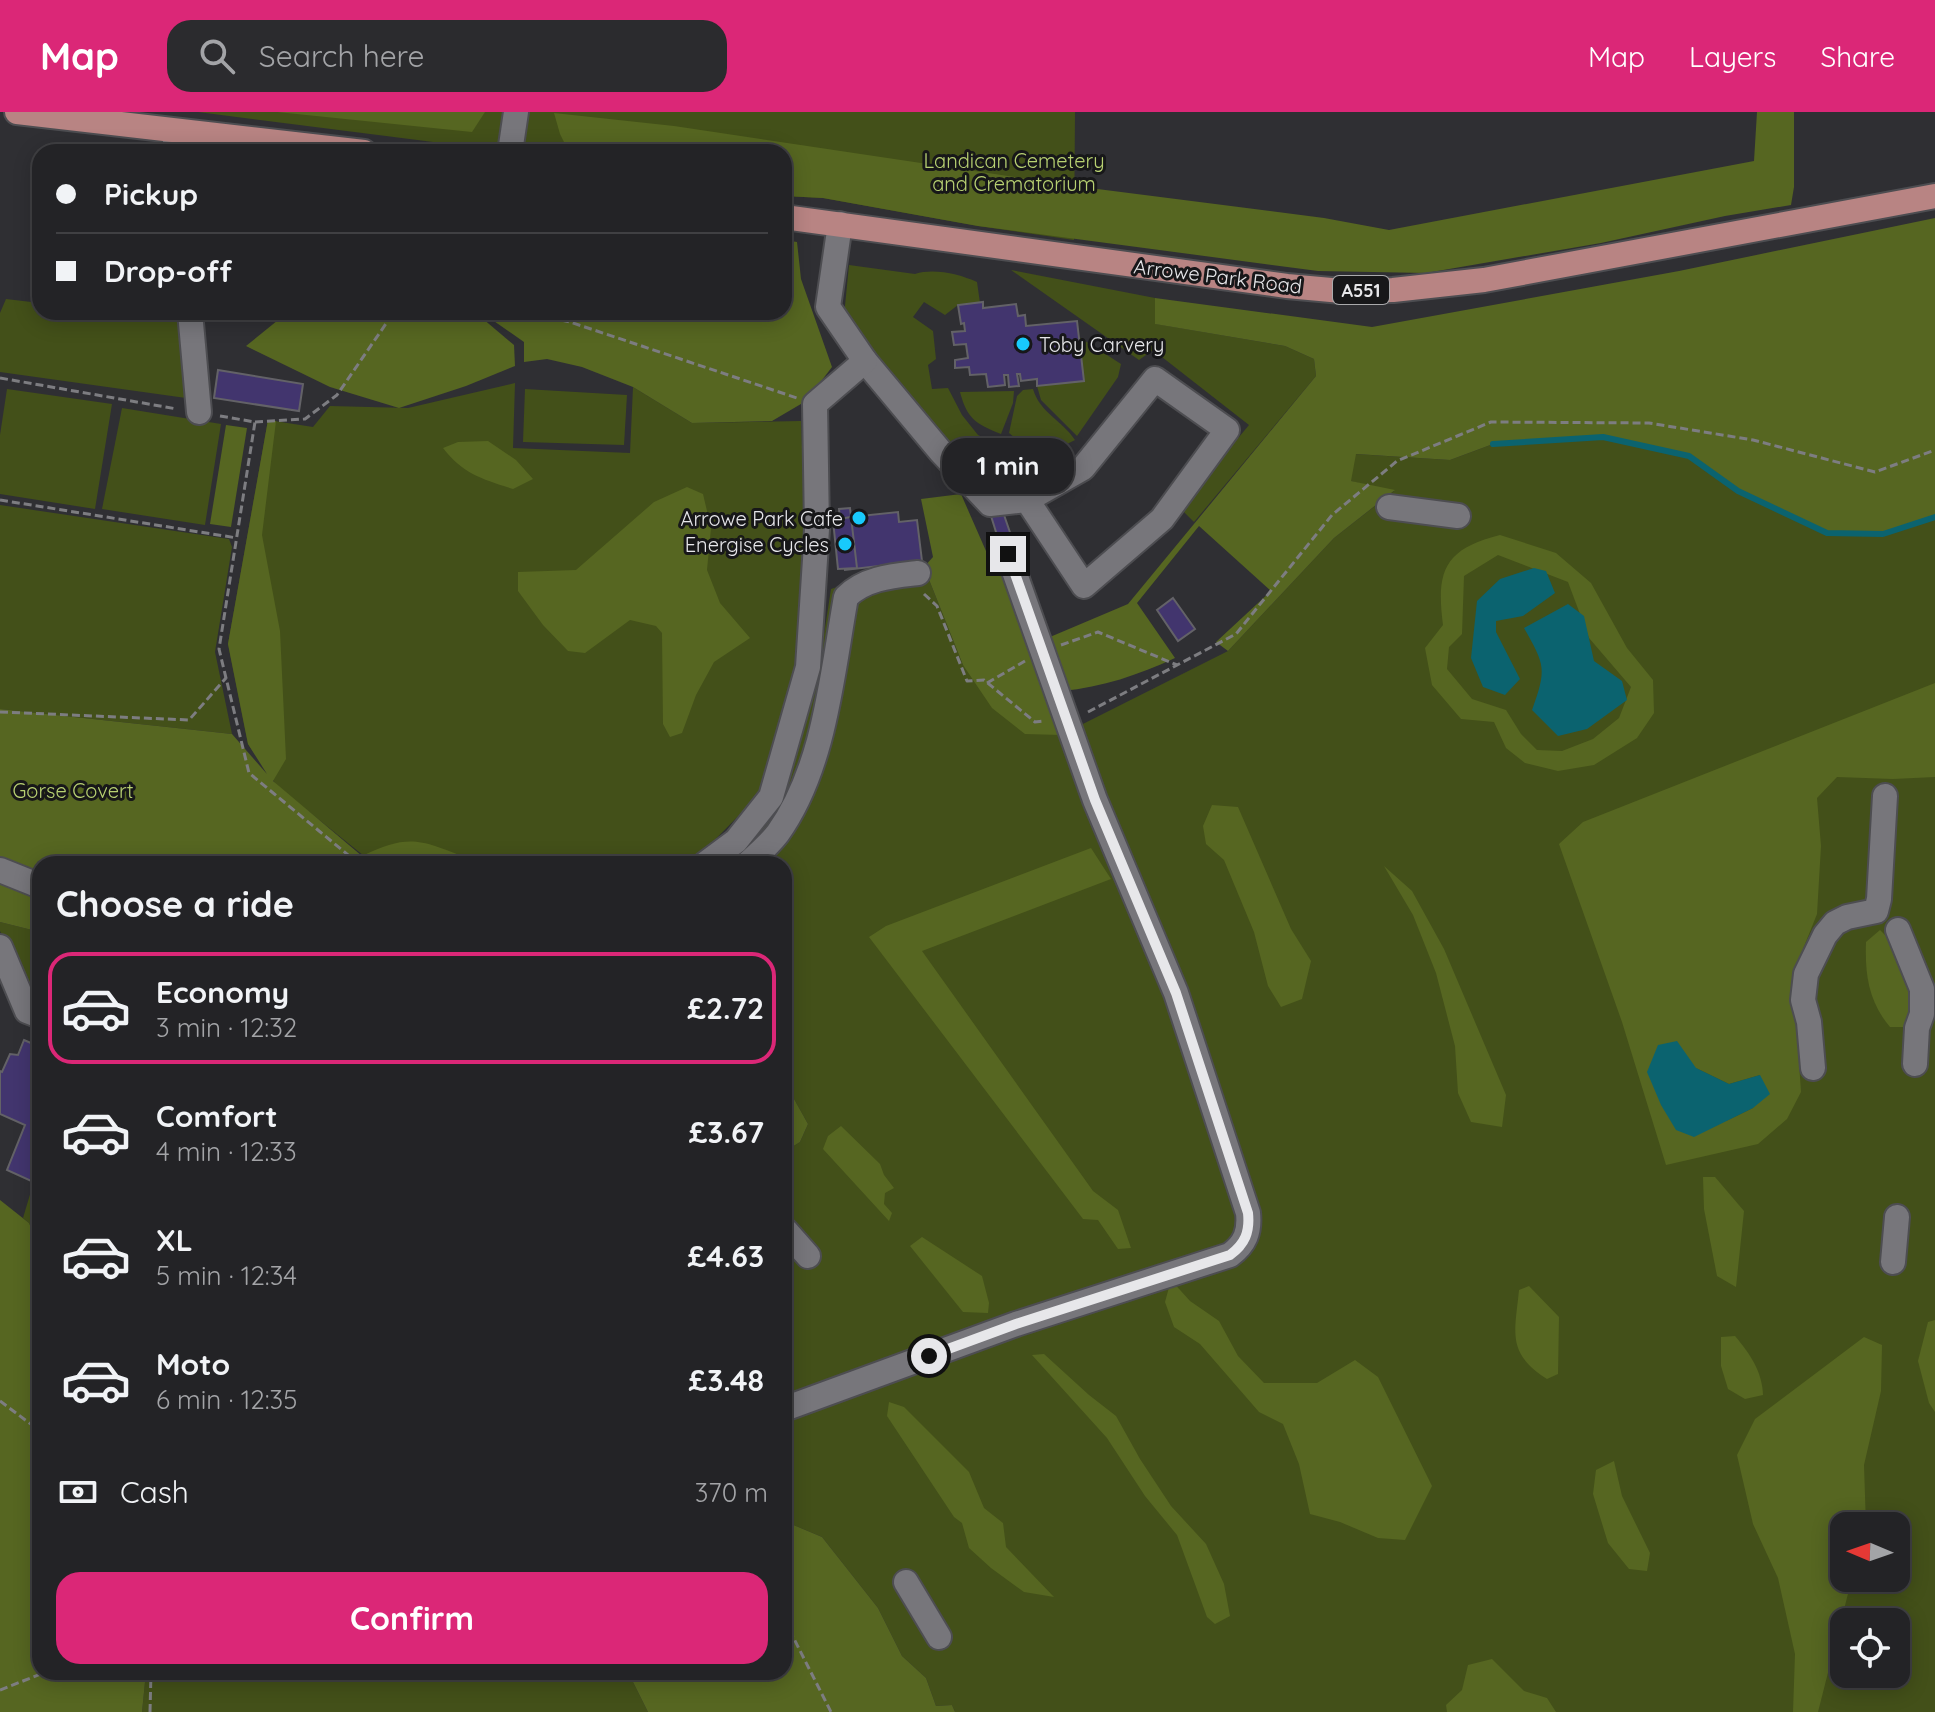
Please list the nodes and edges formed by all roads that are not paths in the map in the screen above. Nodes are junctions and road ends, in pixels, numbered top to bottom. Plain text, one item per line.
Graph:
1 (17, 112) edge
2 (516, 112) edge
3 (175, 142) edge
4 (213, 144) edge
5 (511, 144) edge
6 (1935, 196) edge
7 (792, 218) edge
8 (840, 224) junction
9 (191, 320) edge
10 (865, 361) junction
11 (199, 412) road end
12 (1027, 500) junction
13 (1389, 507) dead end
14 (1458, 516) dead end
15 (1008, 554) dead end
16 (912, 574) road end
17 (1885, 796) dead end
18 (716, 856) edge
19 (755, 856) edge
20 (0, 870) edge
21 (32, 883) edge
22 (1898, 930) dead end
23 (0, 947) edge
24 (32, 1013) edge
25 (1915, 1064) dead end
26 (1813, 1068) dead end
27 (1897, 1217) dead end
28 (792, 1238) edge
29 (808, 1256) dead end
30 (1893, 1262) dead end
31 (792, 1406) edge
32 (906, 1582) dead end
33 (939, 1637) dead end

1 - 3 main road
2 - 5 lane
3 - 4 main road
6 - 8 main road, Arrowe Park Road / A551
7 - 8 main road, Arrowe Park Road / A551
8 - 10 lane
9 - 11 lane
10 - 12 lane
10 - 18 lane
12 - 12 lane
13 - 14 lane
15 - 31 lane
16 - 19 lane
17 - 26 lane
20 - 21 lane
22 - 25 lane
23 - 24 lane
27 - 30 lane
28 - 29 lane
32 - 33 lane

